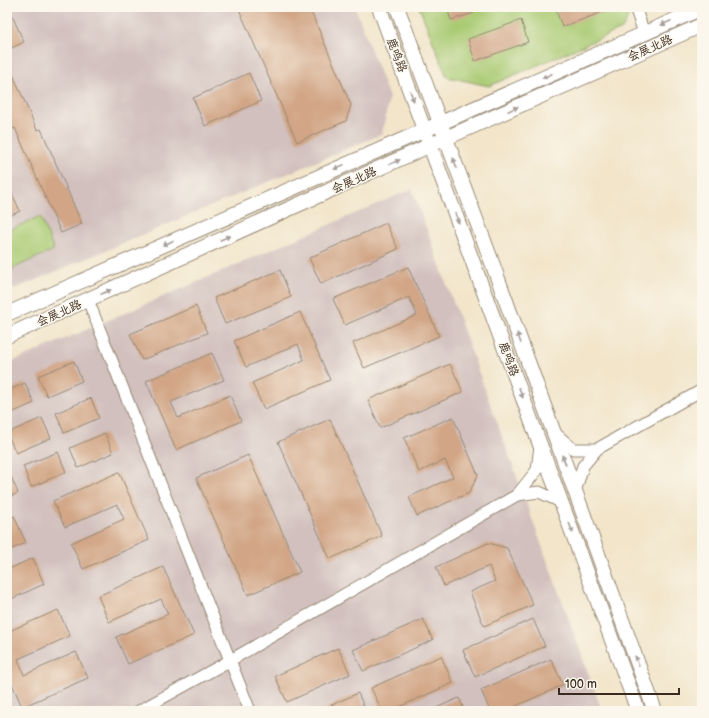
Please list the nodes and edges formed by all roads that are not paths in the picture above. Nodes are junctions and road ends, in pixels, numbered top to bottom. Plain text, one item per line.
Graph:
1 (379, 7) edge
2 (397, 7) edge
3 (635, 7) edge
4 (702, 8) edge
5 (702, 26) edge
6 (644, 33) junction
7 (440, 123) junction
8 (424, 129) junction
9 (446, 138) junction
10 (430, 146) junction
11 (88, 300) junction
12 (7, 314) edge
13 (7, 336) edge
14 (702, 390) edge
15 (553, 432) junction
16 (540, 444) junction
17 (597, 449) junction
18 (575, 492) junction
19 (517, 495) junction
20 (561, 502) junction
21 (229, 661) junction
22 (139, 711) edge
23 (250, 711) edge
24 (638, 711) edge
25 (655, 711) edge

1 -> 8 main road, 鹿鸣路
2 - 7 main road, 鹿鸣路
3 - 6 street
4 -> 6 main road, 会展北路
9 -> 5 main road, 会展北路
6 -> 7 main road, 会展北路
7 - 8 main road, 会展北路
7 - 9 main road, 鹿鸣路
8 - 10 main road, 鹿鸣路
8 -> 12 main road, 会展北路
9 - 10 main road, 会展北路
15 -> 9 main road, 鹿鸣路
11 -> 10 main road, 会展北路
10 -> 16 main road, 鹿鸣路
11 - 13 main road, 会展北路
11 - 21 street
14 - 17 street
15 - 17 street
18 -> 15 main road, 鹿鸣路
16 - 19 street
16 - 20 main road, 鹿鸣路
17 - 18 street
25 -> 18 main road, 鹿鸣路
19 - 20 street
19 - 21 street
20 -> 24 main road, 鹿鸣路
21 - 22 street
21 - 23 street

